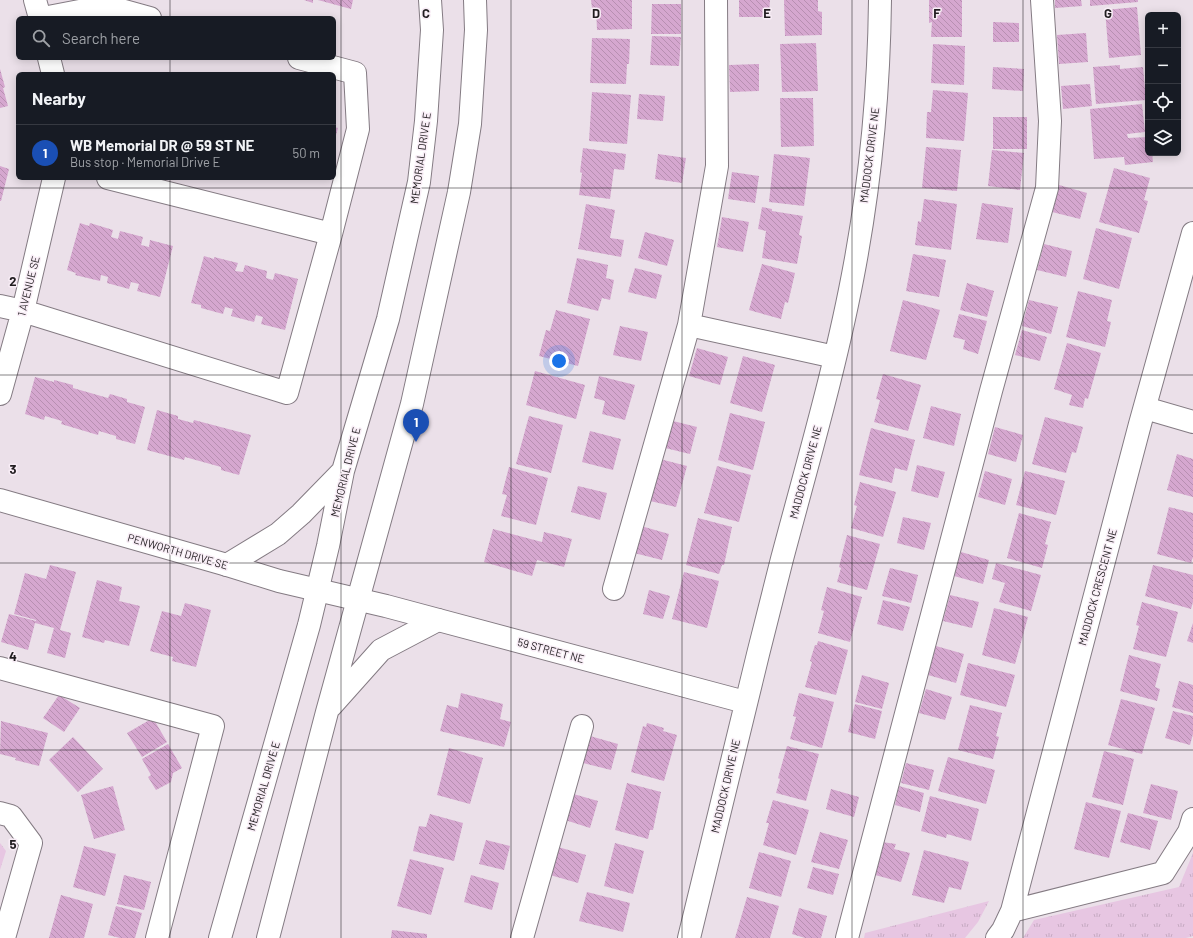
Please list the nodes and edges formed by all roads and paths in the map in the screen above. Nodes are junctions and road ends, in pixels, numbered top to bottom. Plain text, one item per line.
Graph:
1 (35, 0) edge
2 (430, 0) edge
3 (475, 0) edge
4 (716, 0) edge
5 (880, 0) edge
6 (1042, 0) edge
7 (41, 16) edge
8 (53, 16) edge
9 (143, 16) edge
10 (50, 60) edge
11 (306, 60) edge
12 (53, 72) edge
13 (54, 180) edge
14 (116, 180) edge
15 (1193, 233) edge
16 (331, 234) junction
17 (0, 306) edge
18 (22, 311) junction
19 (689, 325) junction
20 (835, 357) junction
21 (0, 394) edge
22 (1145, 408) junction
23 (1193, 422) edge
24 (343, 471) junction
25 (0, 500) edge
26 (227, 565) junction
27 (614, 589) dead end
28 (316, 590) junction
29 (358, 599) junction
30 (438, 620) junction
31 (0, 668) edge
32 (745, 702) junction
33 (327, 712) junction
34 (582, 726) dead end
35 (0, 813) edge
36 (1193, 820) edge
37 (1012, 911) junction
38 (4, 938) edge
39 (156, 938) edge
40 (220, 938) edge
41 (268, 938) edge
42 (522, 938) edge
43 (689, 938) edge
44 (847, 938) edge
45 (997, 938) edge

1 - 7 street
2 - 24 street, MEMORIAL DRIVE E
3 - 29 street
4 - 19 street
5 - 20 street, MADDOCK DRIVE NE
6 - 44 street
8 - 9 street
10 - 12 street
11 - 16 street
13 - 18 street, 1 AVENUE SE
14 - 16 street
15 - 22 street, MADDOCK CRESCENT NE
16 - 18 street
17 - 18 street
18 - 21 street, 1 AVENUE SE
19 - 20 street
19 - 27 street
20 - 32 street, MADDOCK DRIVE NE
22 - 23 street
22 - 37 street, MADDOCK CRESCENT NE
24 - 26 street
24 - 28 street, MEMORIAL DRIVE E
25 - 26 street, PENWORTH DRIVE SE
26 - 28 street, PENWORTH DRIVE SE
28 - 29 street, PENWORTH DRIVE SE
28 - 40 street, MEMORIAL DRIVE E
29 - 30 street, 59 STREET NE
29 - 33 street
30 - 32 street, 59 STREET NE
30 - 33 street
31 - 39 street
32 - 43 street, MADDOCK DRIVE NE
33 - 41 street
34 - 42 street
35 - 38 street
36 - 37 street
37 - 45 street, MADDOCK CRESCENT NE

